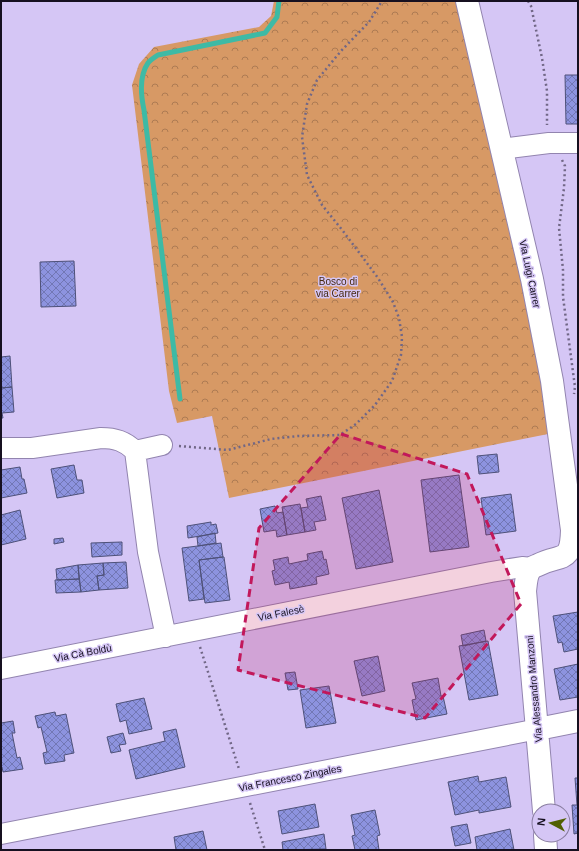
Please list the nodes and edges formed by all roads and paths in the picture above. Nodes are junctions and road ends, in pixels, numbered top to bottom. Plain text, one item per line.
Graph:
1 (382, 1) edge
2 (468, 1) edge
3 (528, 1) edge
4 (549, 143) junction
5 (578, 143) edge
6 (501, 149) junction
7 (572, 401) dead end
8 (162, 445) joint
9 (1, 448) edge
10 (135, 451) junction
11 (573, 550) edge
12 (532, 568) junction
13 (166, 637) junction
14 (200, 646) dead end
15 (1, 669) edge
16 (578, 721) edge
17 (538, 729) junction
18 (245, 786) junction
19 (543, 803) edge
20 (1, 834) edge
21 (265, 850) edge

1 - 8 path
2 - 6 street, Via Luigi Carrer
3 - 4 path
4 - 5 street
4 - 6 street
4 - 7 path
6 - 11 street, Via Luigi Carrer
8 - 10 street
9 - 10 street
10 - 13 street
11 - 12 street, Via Falesè
12 - 13 street, Via Falesè
12 - 17 street, Via Alessandro Manzoni
13 - 15 street, Via Cà Boldù
14 - 18 path
16 - 17 street, Via Francesco Zingales
17 - 18 street, Via Francesco Zingales
17 - 19 street, Via Alessandro Manzoni
18 - 20 street, Via Francesco Zingales
18 - 21 path

